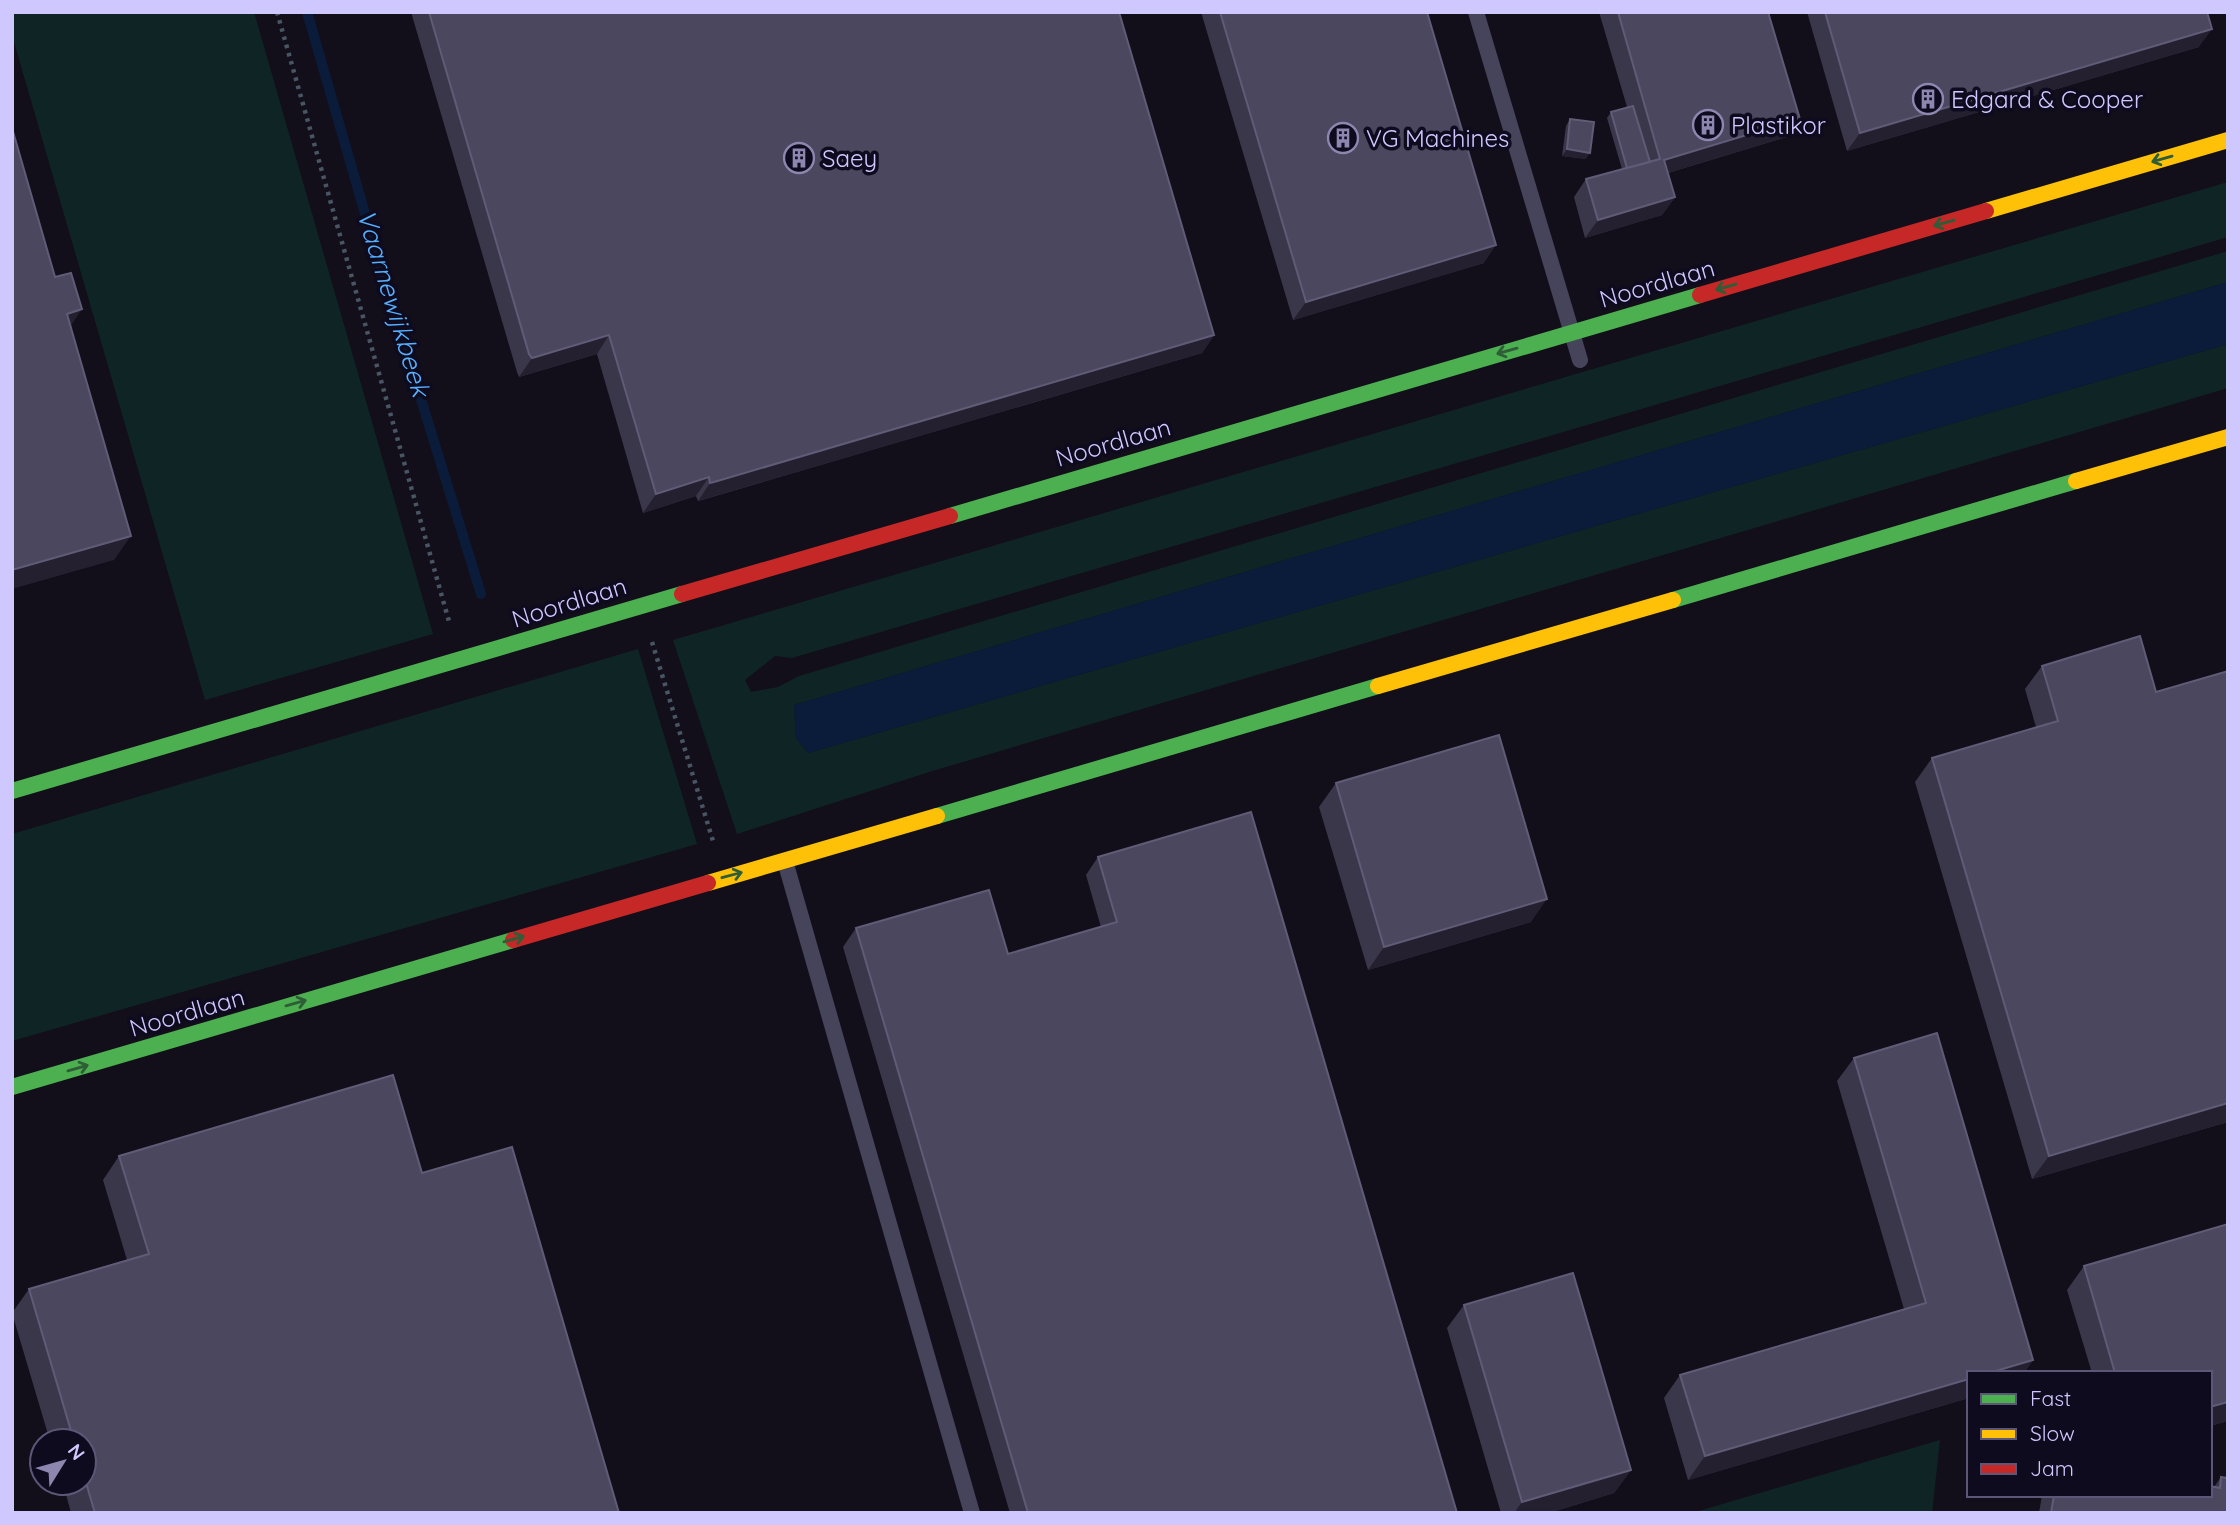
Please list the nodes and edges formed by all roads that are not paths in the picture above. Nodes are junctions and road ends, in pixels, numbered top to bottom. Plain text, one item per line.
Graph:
1 (1476, 12) edge
2 (2228, 139) edge
3 (1572, 332) junction
4 (1580, 360) dead end
5 (2228, 437) edge
6 (12, 791) edge
7 (785, 861) junction
8 (12, 1087) edge
9 (972, 1513) edge

1 - 3 lane
2 -> 3 street, Noordlaan
3 - 4 lane
3 -> 6 street, Noordlaan
5 - 7 street, Noordlaan
8 -> 7 street, Noordlaan
7 - 9 lane

